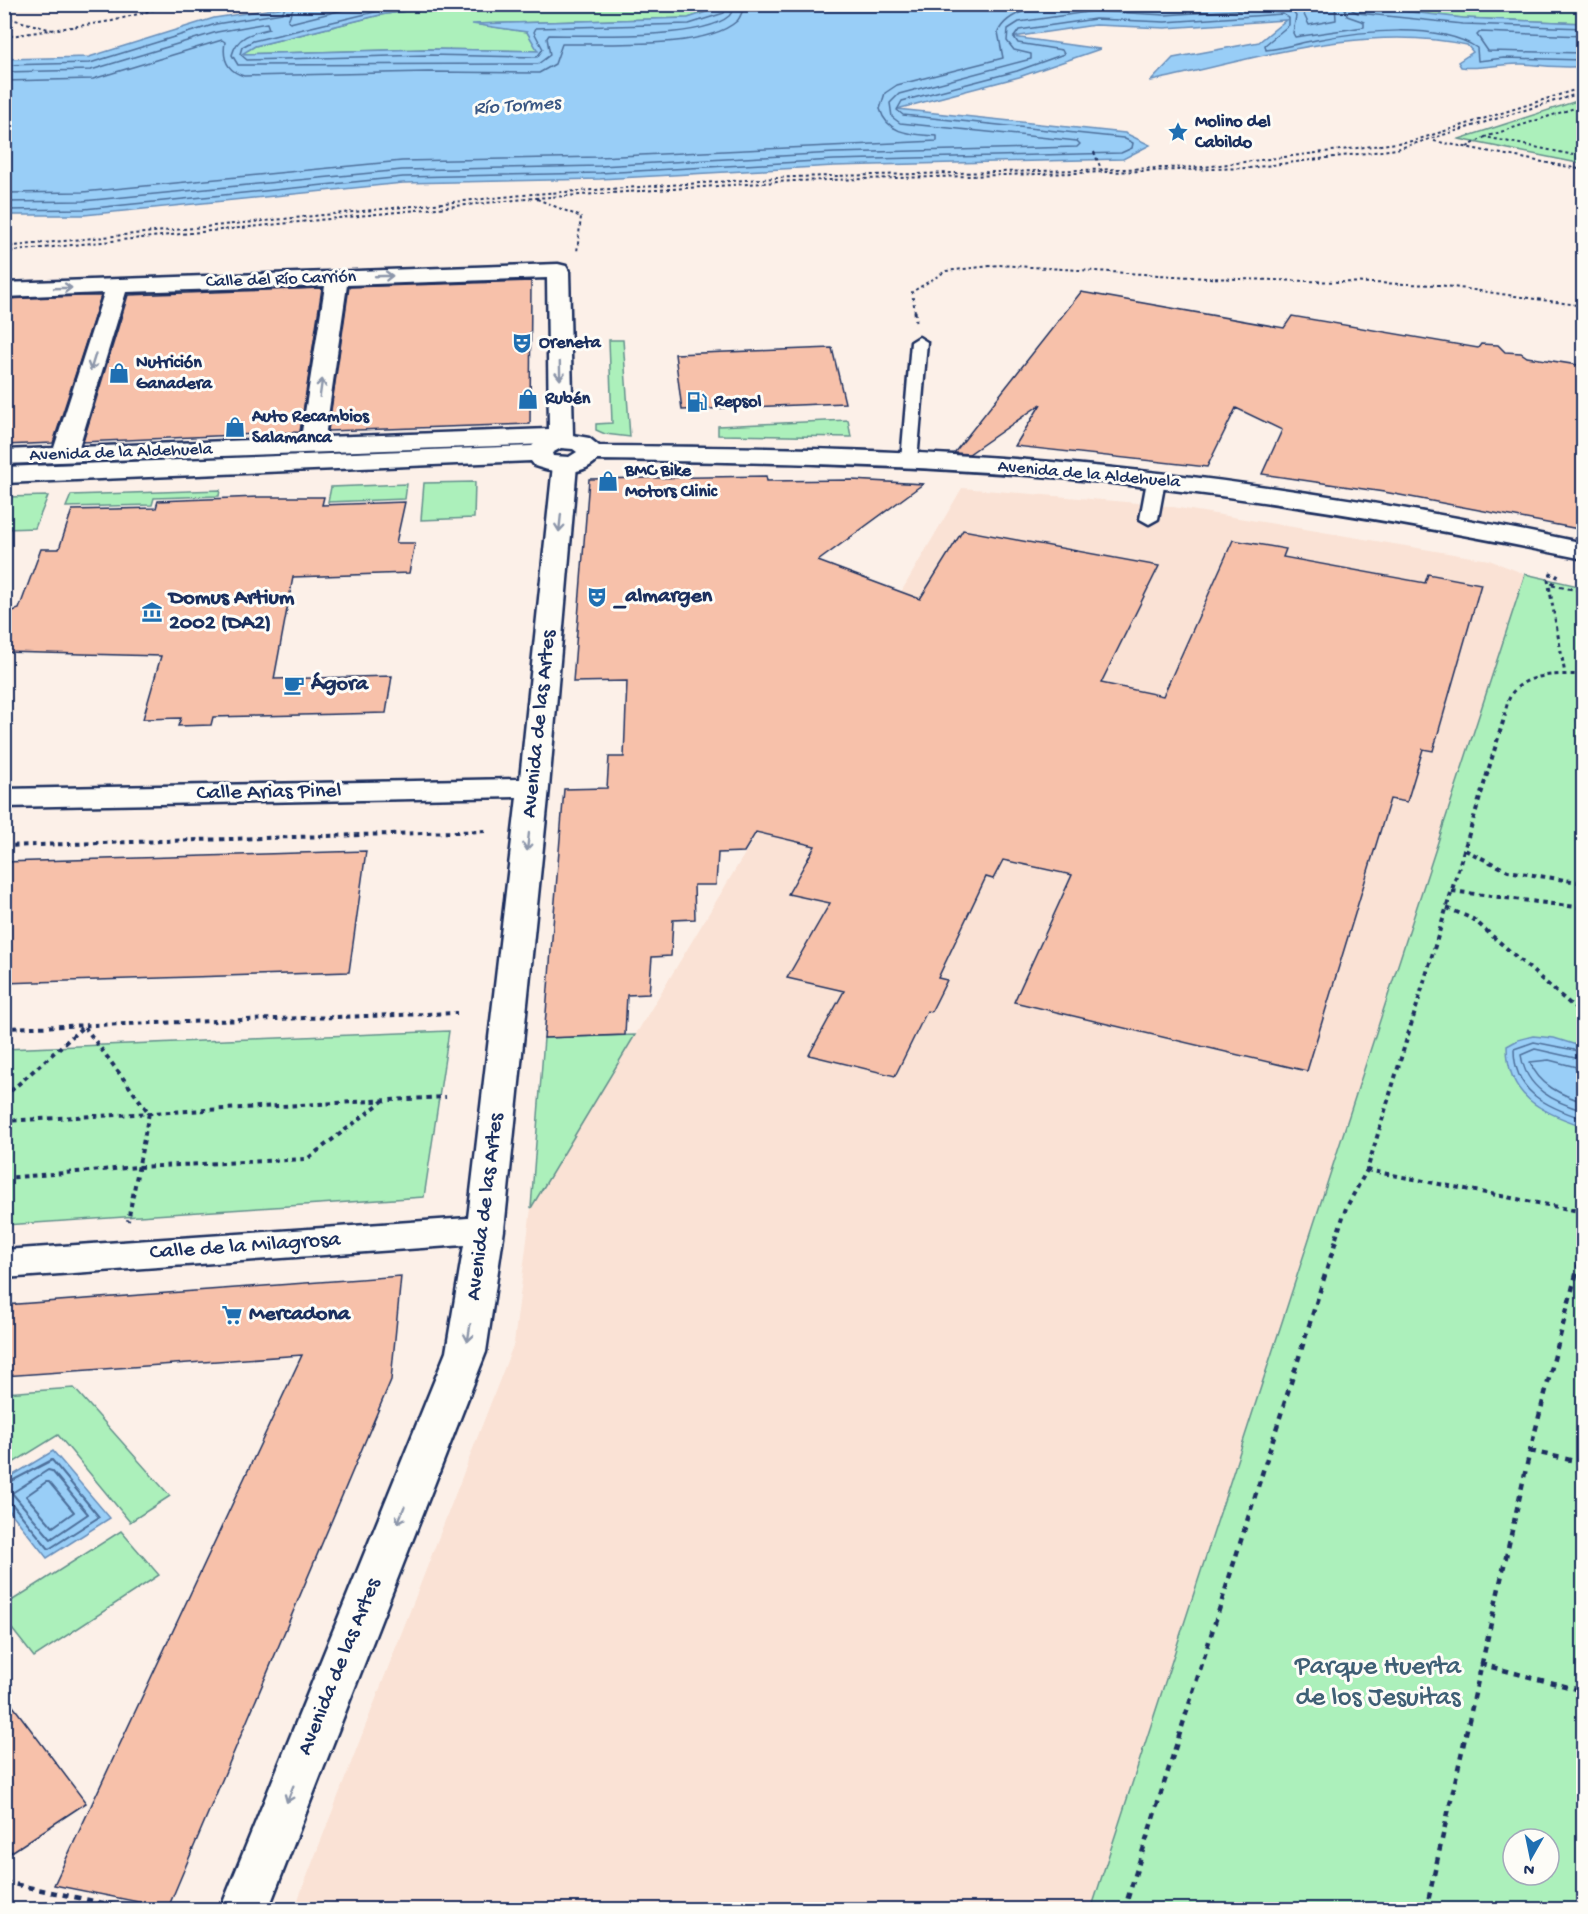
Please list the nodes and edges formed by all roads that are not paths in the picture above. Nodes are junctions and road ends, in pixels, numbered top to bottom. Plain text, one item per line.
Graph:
1 (558, 271) joint
2 (337, 278) junction
3 (117, 286) junction
4 (4, 290) edge
5 (919, 342) road end
6 (312, 446) junction
7 (563, 450) junction
8 (64, 455) junction
9 (4, 457) edge
10 (909, 461) junction
11 (4, 476) edge
12 (1156, 481) junction
13 (1149, 519) dead end
14 (1584, 551) edge
15 (534, 788) junction
16 (4, 798) edge
17 (486, 1230) junction
18 (4, 1264) edge
19 (244, 1910) edge

2 -> 1 street, Calle del Río Carrión
1 -> 7 street, Avenida de las Artes
2 - 3 street, Calle del Río Carrión
6 -> 2 street
4 -> 3 street, Calle del Río Carrión
3 -> 8 street
5 - 10 lane
6 - 7 street, Avenida de la Aldehuela
6 - 8 street, Avenida de la Aldehuela
7 - 10 street, Avenida de la Aldehuela
7 - 11 street, Avenida de la Aldehuela
7 -> 15 street, Avenida de las Artes
8 - 9 street, Avenida de la Aldehuela
10 - 12 street, Avenida de la Aldehuela
12 - 13 lane
12 - 14 street, Avenida de la Aldehuela
15 - 16 street, Calle Arias Pinel
15 -> 17 street, Avenida de las Artes
17 - 18 street, Calle de la Milagrosa
17 -> 19 street, Avenida de las Artes

